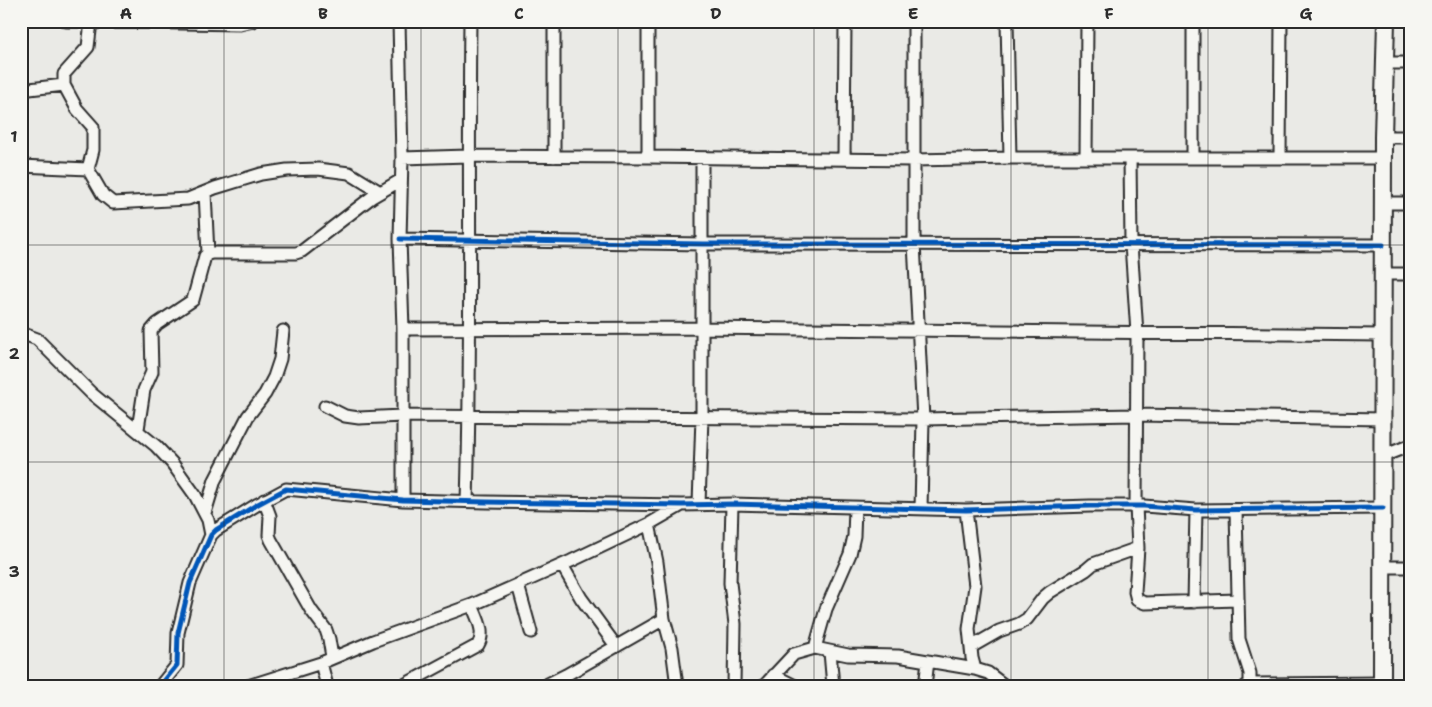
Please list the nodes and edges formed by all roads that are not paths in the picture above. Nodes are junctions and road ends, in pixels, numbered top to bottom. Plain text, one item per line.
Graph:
1 (66, 21) edge
2 (253, 21) edge
3 (399, 21) edge
4 (470, 21) edge
5 (554, 21) edge
6 (648, 21) edge
7 (845, 21) edge
8 (914, 21) edge
9 (1007, 21) edge
10 (1087, 21) edge
11 (1193, 21) edge
12 (1281, 21) edge
13 (1386, 21) edge
14 (91, 22) edge
15 (1386, 63) junction
16 (1411, 63) edge
17 (64, 85) junction
18 (21, 90) edge
19 (1383, 137) junction
20 (1411, 137) edge
21 (468, 156) junction
22 (554, 157) junction
23 (648, 157) junction
24 (1086, 157) junction
25 (1280, 157) junction
26 (402, 158) junction
27 (702, 158) junction
28 (1010, 158) junction
29 (1130, 158) junction
30 (1193, 158) junction
31 (1384, 158) junction
32 (844, 159) junction
33 (914, 160) junction
34 (21, 166) edge
35 (88, 169) junction
36 (402, 180) junction
37 (205, 192) junction
38 (380, 192) junction
39 (1383, 203) junction
40 (1411, 203) edge
41 (400, 239) junction
42 (470, 239) junction
43 (914, 243) junction
44 (703, 244) junction
45 (1131, 244) junction
46 (1383, 246) junction
47 (208, 254) junction
48 (1383, 274) junction
49 (1411, 274) edge
50 (469, 327) junction
51 (702, 328) junction
52 (403, 329) junction
53 (918, 330) junction
54 (284, 331) dead end
55 (21, 333) edge
56 (1137, 333) junction
57 (1383, 335) junction
58 (325, 406) dead end
59 (402, 416) junction
60 (1136, 416) junction
61 (470, 417) junction
62 (702, 417) junction
63 (923, 419) junction
64 (1383, 419) junction
65 (138, 429) junction
66 (1411, 445) edge
67 (1383, 456) junction
68 (264, 500) junction
69 (403, 500) junction
70 (467, 501) junction
71 (699, 504) junction
72 (732, 504) junction
73 (682, 505) junction
74 (1136, 506) junction
75 (855, 508) junction
76 (1383, 508) junction
77 (921, 509) junction
78 (966, 510) junction
79 (1196, 510) junction
80 (1236, 510) junction
81 (204, 513) junction
82 (649, 524) junction
83 (210, 535) junction
84 (1138, 548) junction
85 (562, 565) junction
86 (1382, 567) junction
87 (1411, 567) edge
88 (518, 585) junction
89 (1237, 600) junction
90 (1194, 602) junction
91 (472, 605) junction
92 (664, 619) junction
93 (531, 632) dead end
94 (616, 646) junction
95 (971, 647) junction
96 (815, 648) junction
97 (830, 652) junction
98 (332, 657) junction
99 (928, 660) junction
100 (321, 663) junction
101 (975, 669) junction
102 (773, 675) junction
103 (1382, 684) edge
104 (1248, 685) edge
105 (160, 686) edge
106 (248, 686) edge
107 (327, 686) edge
108 (402, 686) edge
109 (544, 686) edge
110 (677, 686) edge
111 (734, 686) edge
112 (764, 686) edge
113 (795, 686) edge
114 (833, 686) edge
115 (925, 686) edge
116 (1005, 686) edge

1 - 14 street
2 - 14 street
3 - 26 street
4 - 21 street
5 - 22 street
6 - 23 street
7 - 32 street
8 - 33 street
9 - 28 street
10 - 24 street
11 - 30 street
12 - 25 street
13 - 15 main road
14 - 17 street
15 - 16 street
15 - 19 main road
17 - 18 street
17 - 35 street
19 - 20 street
19 - 31 main road
21 - 22 street
21 - 26 street
21 - 42 street
22 - 23 street
23 - 27 street
24 - 28 street
24 - 29 street
25 - 30 street
25 - 31 street
26 - 36 street
27 - 32 street
27 - 44 street
28 - 33 street
29 - 30 street
29 - 45 street
31 - 39 main road
32 - 33 street
33 - 43 street
34 - 35 street
35 - 37 street
36 - 38 street
36 - 41 street
37 - 38 street
37 - 47 street
38 - 47 street
39 - 40 street
39 - 46 main road
41 - 42 street
41 - 52 street
42 - 44 street
42 - 50 street
43 - 44 street
43 - 45 street
43 - 53 street
44 - 51 street
45 - 46 street
45 - 56 street
46 - 48 main road
47 - 65 street
48 - 49 street
48 - 57 main road
50 - 51 street
50 - 52 street
50 - 61 street
51 - 53 street
51 - 62 street
52 - 59 street
53 - 56 street
53 - 63 street
54 - 81 street
55 - 65 street
56 - 57 street
56 - 60 street
57 - 64 main road
58 - 59 street
59 - 61 street
59 - 69 street
60 - 63 street
60 - 64 street
60 - 74 street
61 - 62 street
61 - 70 street
62 - 63 street
62 - 71 street
63 - 77 street
64 - 67 main road
65 - 81 street
66 - 67 street
67 - 76 main road
68 - 69 street
68 - 83 street
68 - 98 street
69 - 70 street
70 - 73 street
71 - 72 street
71 - 73 street
72 - 75 street
72 - 111 street
73 - 82 street
74 - 78 street
74 - 79 street
74 - 84 street
75 - 77 street
75 - 96 street
76 - 80 street
76 - 86 main road
77 - 78 street
78 - 95 street
79 - 80 street
79 - 90 street
80 - 89 street
81 - 83 street
82 - 85 street
82 - 92 street
83 - 105 street
84 - 90 street
84 - 95 street
85 - 88 street
85 - 94 street
86 - 87 street
86 - 103 main road
88 - 91 street
88 - 93 street
89 - 90 street
89 - 104 street
91 - 98 street
91 - 108 street
92 - 94 street
92 - 110 street
94 - 109 street
95 - 101 street
96 - 97 street
96 - 102 street
97 - 99 street
97 - 114 street
98 - 100 street
99 - 101 street
99 - 115 street
100 - 106 street
100 - 107 street
101 - 116 street
102 - 112 street
102 - 113 street
103 - 104 street

